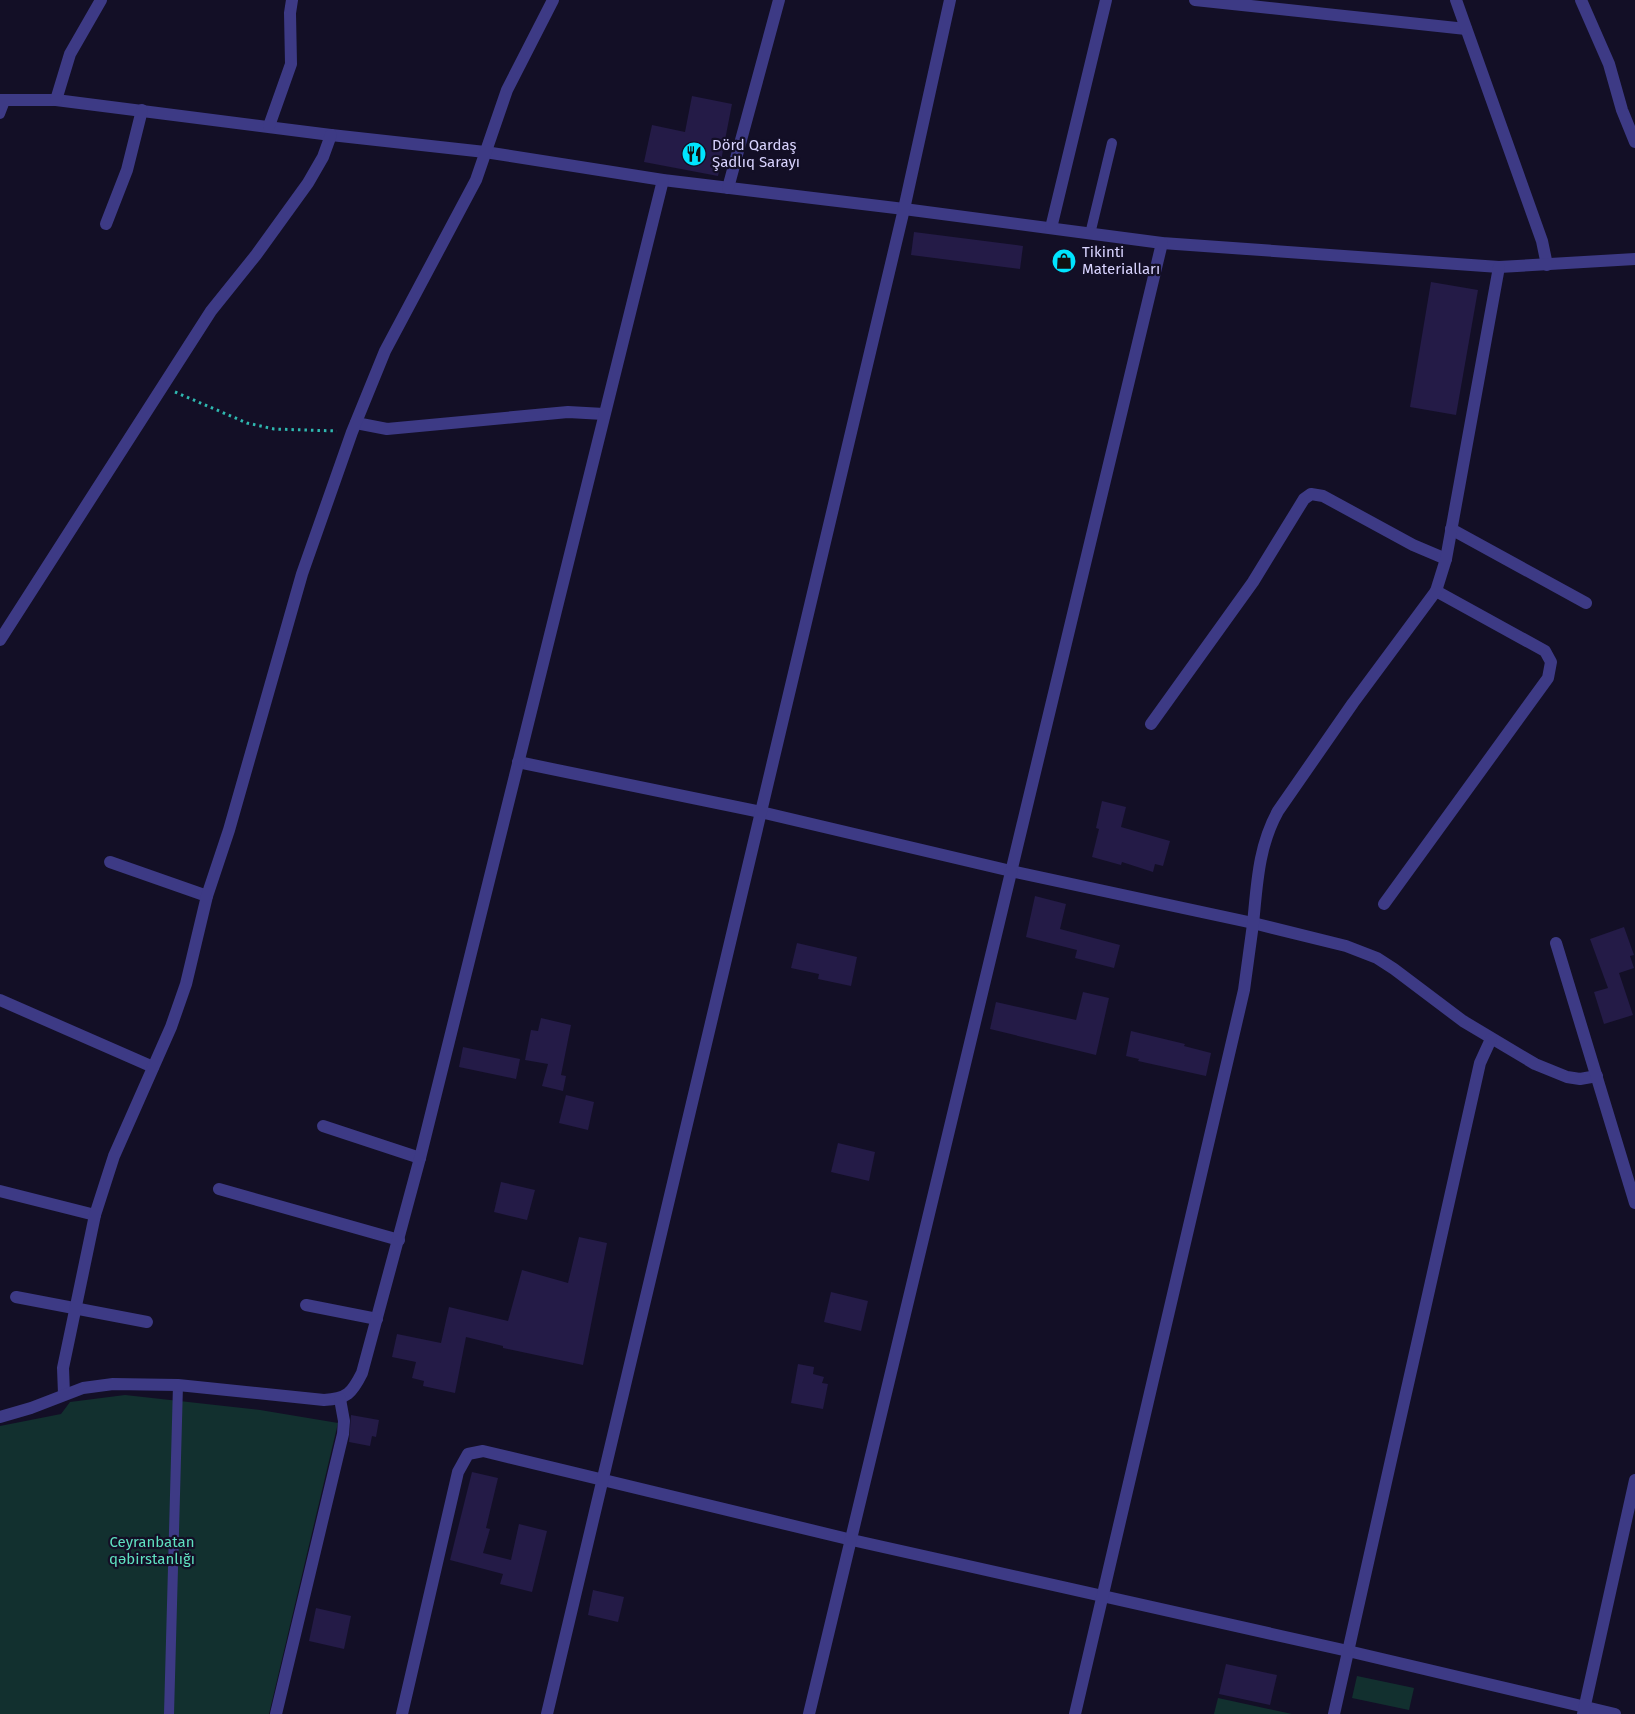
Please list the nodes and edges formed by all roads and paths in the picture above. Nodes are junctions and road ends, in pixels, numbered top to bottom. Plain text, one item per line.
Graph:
1 (101, 0) edge
2 (292, 0) edge
3 (553, 0) edge
4 (779, 0) edge
5 (950, 0) edge
6 (1106, 0) edge
7 (1195, 0) edge
8 (1456, 0) edge
9 (1581, 0) edge
10 (1466, 29) junction
11 (56, 100) junction
12 (2, 101) edge
13 (142, 110) junction
14 (0, 114) edge
15 (269, 126) junction
16 (331, 135) junction
17 (1635, 142) edge
18 (1112, 143) dead end
19 (485, 152) junction
20 (663, 180) junction
21 (728, 188) junction
22 (904, 208) junction
23 (106, 224) dead end
24 (1051, 228) junction
25 (1090, 234) junction
26 (1162, 243) junction
27 (1635, 259) edge
28 (1547, 265) junction
29 (1498, 267) junction
30 (163, 387) junction
31 (604, 414) junction
32 (354, 427) junction
33 (1451, 529) junction
34 (1446, 559) junction
35 (1436, 591) junction
36 (1586, 603) dead end
37 (0, 640) edge
38 (1151, 724) dead end
39 (518, 762) junction
40 (761, 812) junction
41 (110, 862) dead end
42 (1011, 871) junction
43 (207, 896) junction
44 (1384, 904) dead end
45 (1253, 923) junction
46 (1556, 943) dead end
47 (0, 1000) edge
48 (1491, 1039) junction
49 (153, 1067) junction
50 (1597, 1076) junction
51 (324, 1126) dead end
52 (420, 1158) junction
53 (219, 1189) dead end
54 (0, 1192) edge
55 (1635, 1203) edge
56 (95, 1215) junction
57 (398, 1240) junction
58 (16, 1297) dead end
59 (306, 1304) dead end
60 (75, 1308) junction
61 (377, 1319) junction
62 (147, 1322) dead end
63 (178, 1385) junction
64 (64, 1394) junction
65 (340, 1399) junction
66 (0, 1417) edge
67 (1635, 1480) edge
68 (602, 1481) junction
69 (852, 1540) junction
70 (1101, 1597) junction
71 (1348, 1652) junction
72 (1583, 1711) edge
73 (169, 1714) edge
74 (276, 1714) edge
75 (402, 1714) edge
76 (547, 1714) edge
77 (809, 1714) edge
78 (1075, 1714) edge
79 (1334, 1714) edge
80 (1615, 1714) edge

1 - 11 street
2 - 15 street
3 - 19 street
4 - 21 street
5 - 22 street
6 - 24 street
7 - 10 street
8 - 10 street
9 - 17 street
10 - 28 street
11 - 12 street
11 - 13 street
12 - 14 lane
13 - 15 street
13 - 23 street
15 - 16 street
16 - 19 street
16 - 30 street
18 - 25 lane
19 - 20 street
19 - 32 street
20 - 21 street
20 - 31 street
21 - 22 street
22 - 24 street
22 - 40 street
24 - 25 street
25 - 26 street
26 - 29 street
26 - 42 street
27 - 28 street
28 - 29 street
29 - 33 street
30 - 32 path
30 - 37 street
31 - 32 street
31 - 39 street
32 - 43 street
33 - 34 street
33 - 36 street
34 - 35 street
34 - 38 street
35 - 44 street
35 - 45 street
39 - 40 street
39 - 52 street
40 - 42 street
40 - 68 street
41 - 43 street
42 - 45 street
42 - 69 street
43 - 49 street
45 - 48 street
45 - 70 street
46 - 50 street
47 - 49 street
48 - 50 street
48 - 71 street
49 - 56 street
50 - 55 street
51 - 52 street
52 - 57 street
53 - 57 street
54 - 56 street
56 - 60 street
57 - 61 street
58 - 60 street
59 - 61 street
60 - 62 street
60 - 64 street
61 - 65 street
63 - 64 street
63 - 65 street
63 - 73 lane
64 - 66 street
65 - 74 street
67 - 72 street
68 - 69 street
68 - 75 street
68 - 76 street
69 - 70 street
69 - 77 street
70 - 71 street
70 - 78 street
71 - 72 street
71 - 79 street
72 - 80 street

